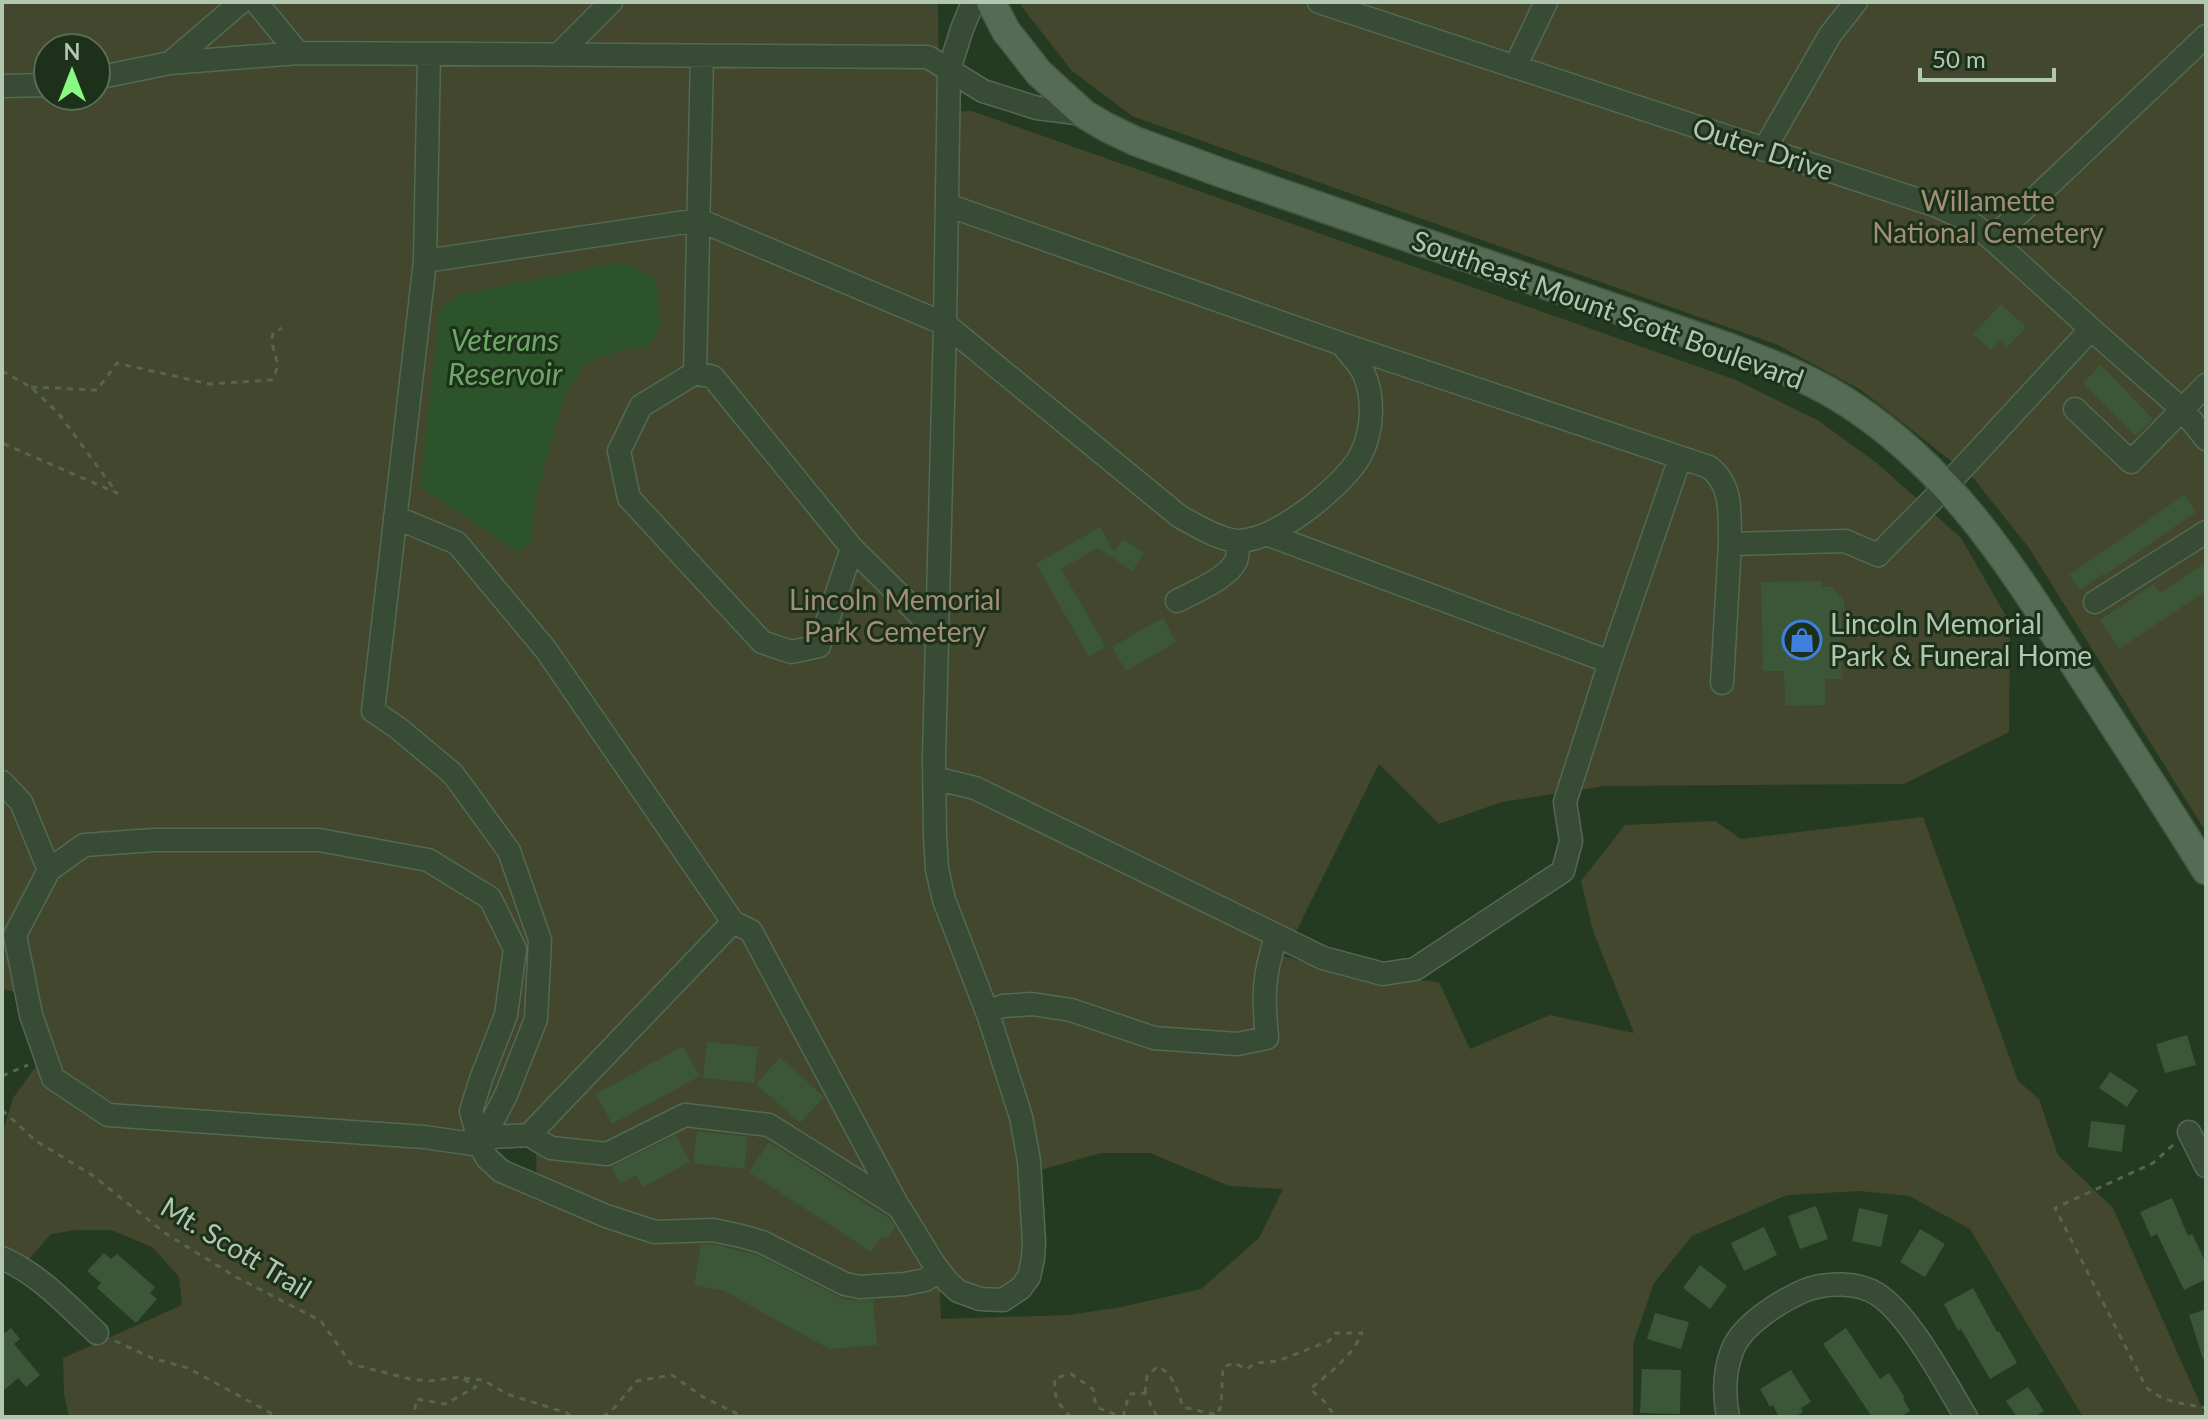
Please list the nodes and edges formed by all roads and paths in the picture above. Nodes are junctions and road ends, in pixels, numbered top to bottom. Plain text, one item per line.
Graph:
1 (241, 2) edge
2 (256, 2) edge
3 (973, 2) edge
4 (991, 2) edge
5 (1319, 2) edge
6 (1546, 2) edge
7 (1856, 2) edge
8 (607, 4) edge
9 (2206, 36) edge
10 (298, 53) junction
11 (429, 55) junction
12 (558, 55) junction
13 (702, 56) junction
14 (170, 63) junction
15 (1515, 67) junction
16 (949, 70) junction
17 (112, 75) edge
18 (32, 85) edge
19 (2, 86) edge
20 (1084, 114) junction
21 (1764, 150) junction
22 (947, 205) junction
23 (699, 220) junction
24 (1992, 239) junction
25 (425, 261) junction
26 (945, 324) junction
27 (282, 328) dead end
28 (2091, 329) junction
29 (1342, 344) junction
30 (2, 371) edge
31 (695, 373) junction
32 (2206, 385) edge
33 (31, 387) junction
34 (2075, 409) dead end
35 (2183, 410) junction
36 (2206, 439) edge
37 (2, 443) edge
38 (1680, 458) junction
39 (1946, 486) junction
40 (395, 517) junction
41 (2206, 532) edge
42 (1266, 534) junction
43 (1238, 541) junction
44 (1730, 544) junction
45 (852, 548) junction
46 (1177, 601) dead end
47 (2095, 602) dead end
48 (937, 632) junction
49 (1610, 662) junction
50 (1722, 683) dead end
51 (934, 778) junction
52 (2, 782) edge
53 (49, 870) junction
54 (2206, 870) edge
55 (733, 922) junction
56 (1276, 937) junction
57 (8, 942) edge
58 (987, 1012) junction
59 (46, 1057) junction
60 (2, 1076) edge
61 (2, 1110) edge
62 (2189, 1132) joint
63 (529, 1135) junction
64 (480, 1145) junction
65 (2206, 1166) edge
66 (899, 1207) junction
67 (2, 1258) edge
68 (939, 1271) junction
69 (97, 1333) joint
70 (460, 1377) junction
71 (1145, 1393) junction
72 (2206, 1408) edge
73 (278, 1417) edge
74 (414, 1417) edge
75 (572, 1417) edge
76 (603, 1417) edge
77 (744, 1417) edge
78 (1071, 1417) edge
79 (1122, 1417) edge
80 (1157, 1417) edge
81 (1335, 1417) edge
82 (1728, 1417) edge
83 (1966, 1417) edge

1 - 14 street
2 - 10 street
3 - 16 street
4 - 20 main road, Southeast Mount Scott Boulevard
5 - 15 street, Outer Drive
6 - 15 street
7 - 21 street
8 - 12 street
9 - 24 street
10 - 11 street
10 - 14 street
11 - 12 street
11 - 25 street
12 - 13 street
13 - 16 street
13 - 23 street
14 - 17 street
15 - 21 street, Outer Drive
16 - 20 street
16 - 22 street
18 - 19 street
20 - 39 main road, Southeast Mount Scott Boulevard
21 - 24 street, Outer Drive
22 - 26 street
22 - 29 street
23 - 25 street
23 - 26 street
23 - 31 street
24 - 28 street, Outer Drive
25 - 40 street
26 - 43 street
26 - 48 street
27 - 33 path
28 - 35 street, Outer Drive
28 - 39 street
29 - 38 street
29 - 42 street
30 - 33 path
31 - 45 street
31 - 45 street
32 - 35 street
33 - 37 path
34 - 35 street
35 - 36 street, Outer Drive
38 - 44 street
38 - 49 street
39 - 44 street
39 - 54 main road, Southeast Mount Scott Boulevard
40 - 55 street
40 - 64 street
41 - 47 street
42 - 43 street
42 - 49 street
43 - 46 street
44 - 50 street
45 - 48 street
48 - 51 street
49 - 56 street
51 - 56 street
51 - 58 street
52 - 53 street
53 - 57 street
53 - 64 street
55 - 63 street
55 - 66 street
56 - 58 street
57 - 59 street
58 - 68 street
59 - 60 path
59 - 64 street
61 - 70 path, Mt. Scott Trail
62 - 65 street
62 - 72 path
63 - 64 street
63 - 66 street
64 - 68 street
66 - 68 street
67 - 69 street
69 - 73 path
70 - 74 path
70 - 75 path, Mt. Scott Trail
71 - 79 path
71 - 80 path
71 - 81 path
76 - 77 path
78 - 79 path
82 - 83 street

